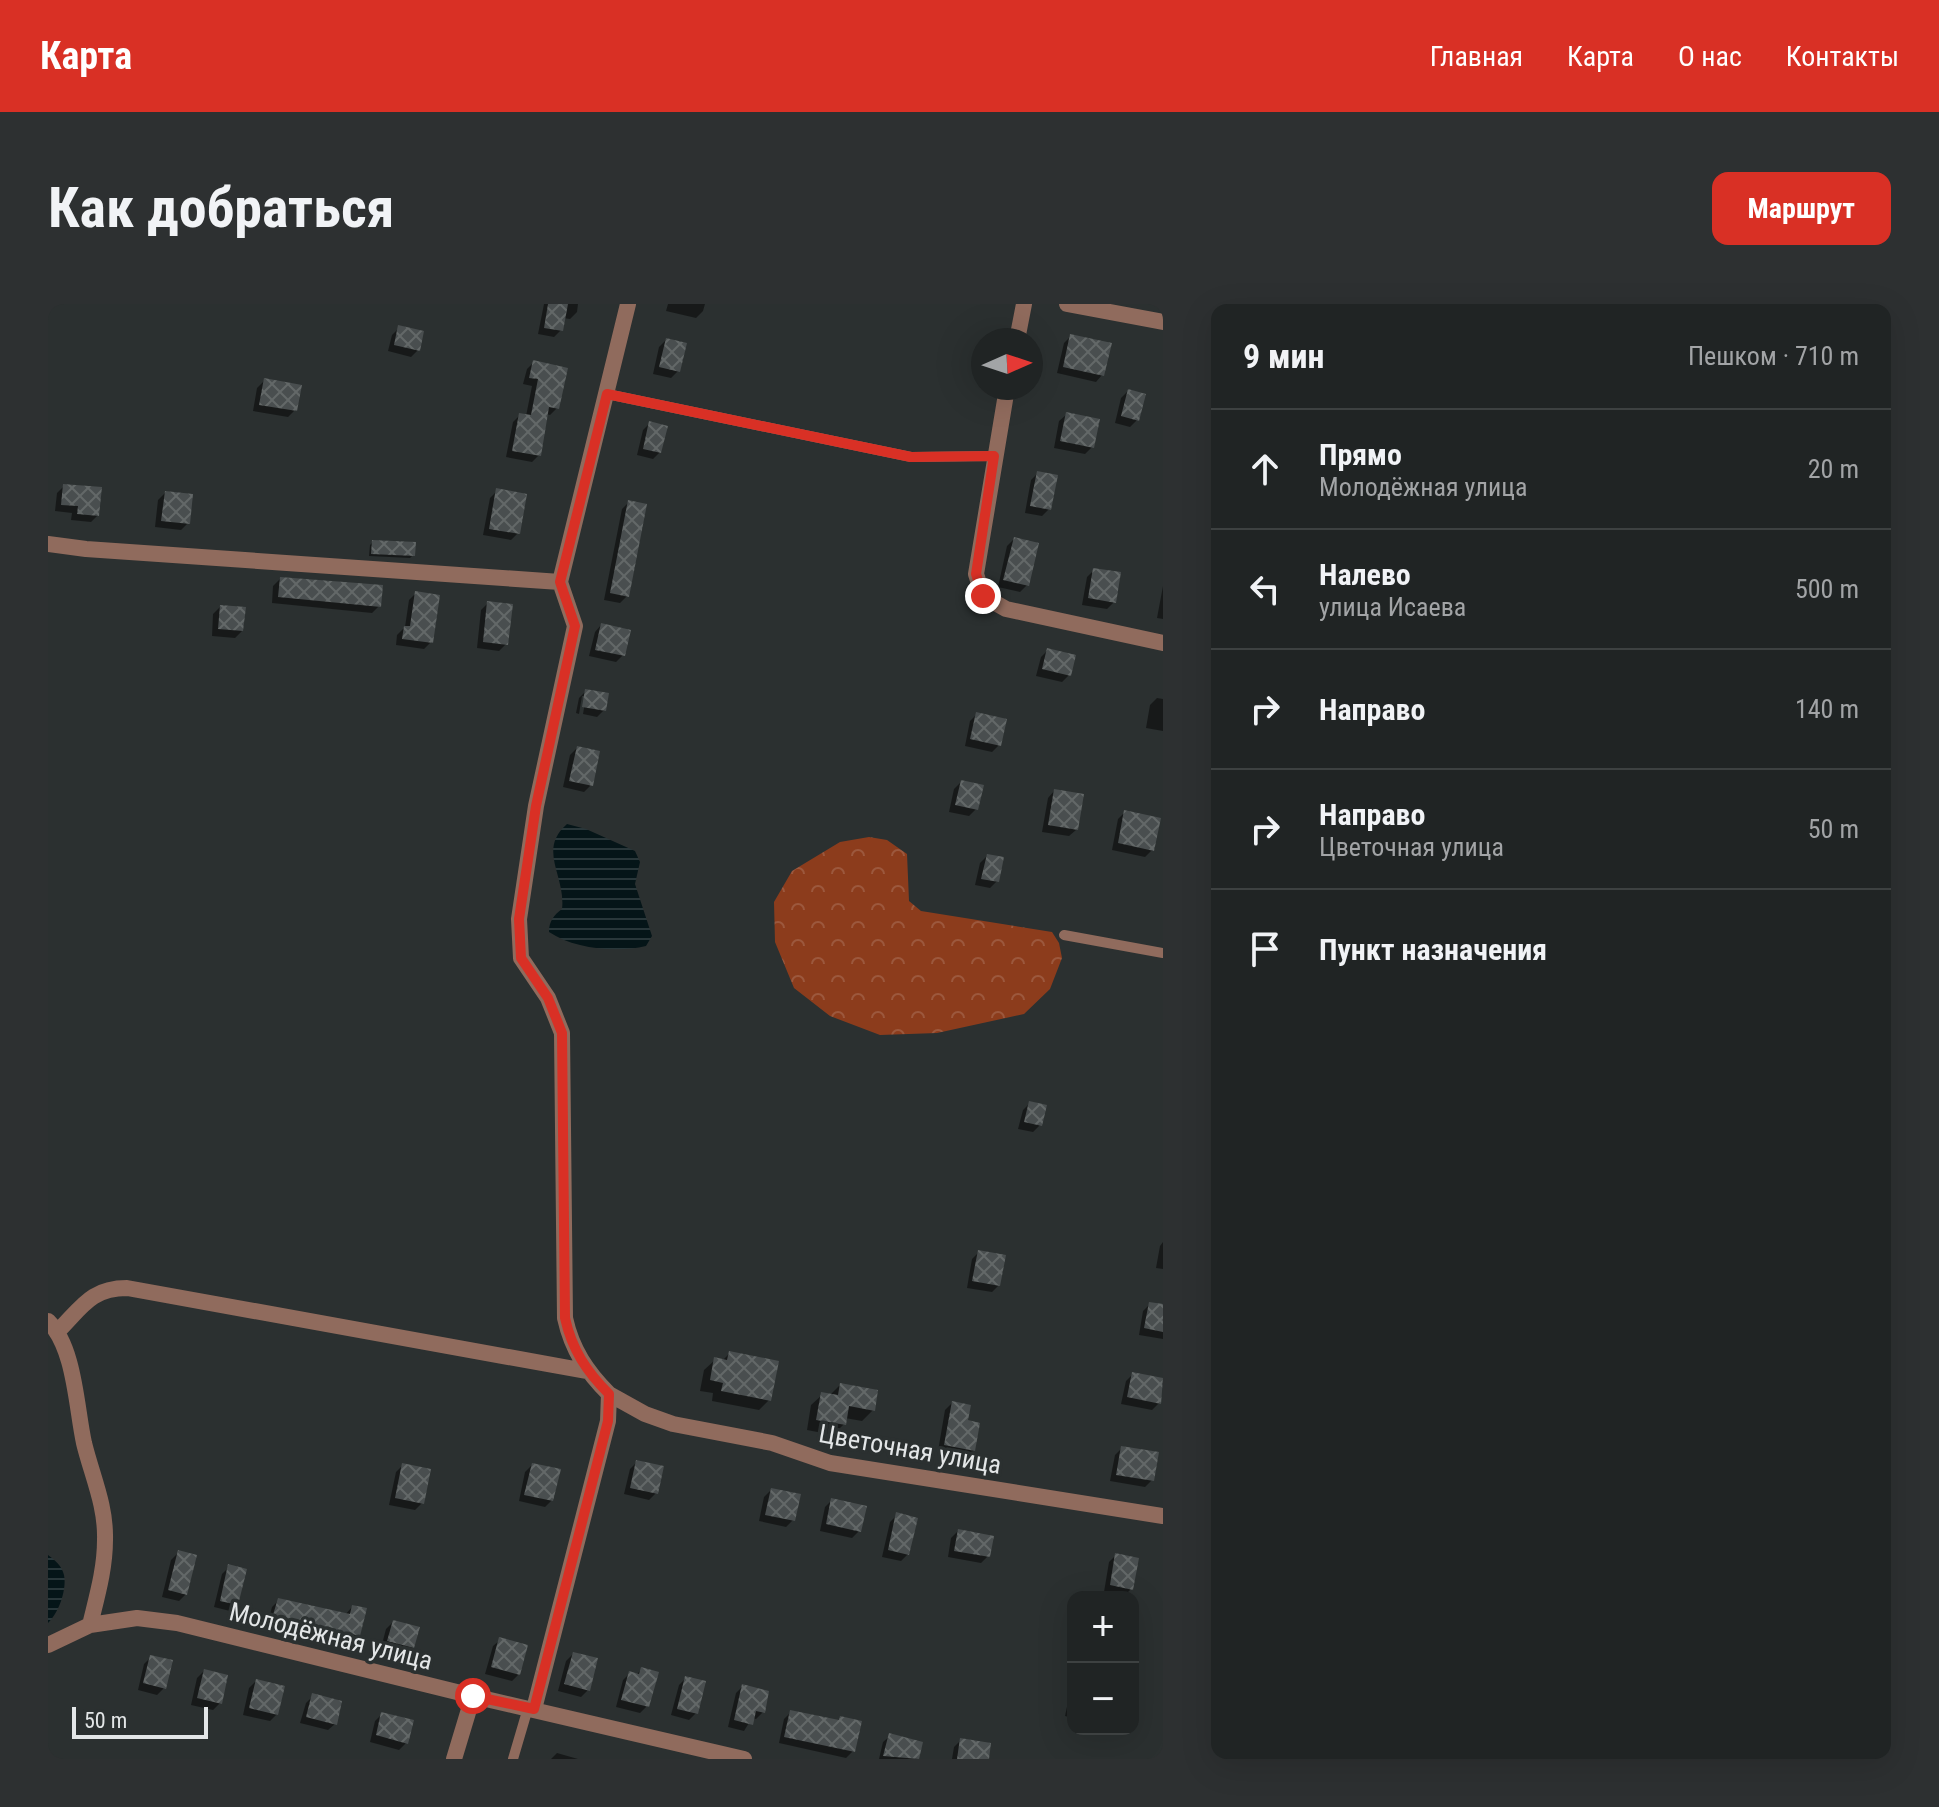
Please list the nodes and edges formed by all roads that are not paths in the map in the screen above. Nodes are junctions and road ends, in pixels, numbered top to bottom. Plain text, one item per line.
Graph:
1 (628, 304) edge
2 (1024, 304) edge
3 (1067, 304) edge
4 (1163, 322) edge
5 (1019, 328) edge
6 (607, 394) junction
7 (1005, 400) edge
8 (994, 456) junction
9 (48, 544) edge
10 (560, 582) junction
11 (1163, 643) edge
12 (1064, 935) dead end
13 (1163, 953) edge
14 (53, 1326) edge
15 (586, 1371) junction
16 (609, 1394) junction
17 (1163, 1516) edge
18 (90, 1625) junction
19 (48, 1645) edge
20 (473, 1696) junction
21 (531, 1709) junction
22 (454, 1759) edge
23 (513, 1759) edge
24 (744, 1759) edge

1 - 6 street
2 - 5 street
3 - 4 street
6 - 8 lane
6 - 10 street
7 - 8 street
8 - 11 street
9 - 10 street
10 - 15 street, Цветочная улица
12 - 13 lane
14 - 15 street
14 - 18 street
15 - 16 street, Цветочная улица
16 - 17 street, Цветочная улица
16 - 21 street
18 - 19 street, Молодёжная улица
18 - 20 street, Молодёжная улица
20 - 21 street, Молодёжная улица
20 - 22 street
21 - 23 lane
21 - 24 street, Молодёжная улица

